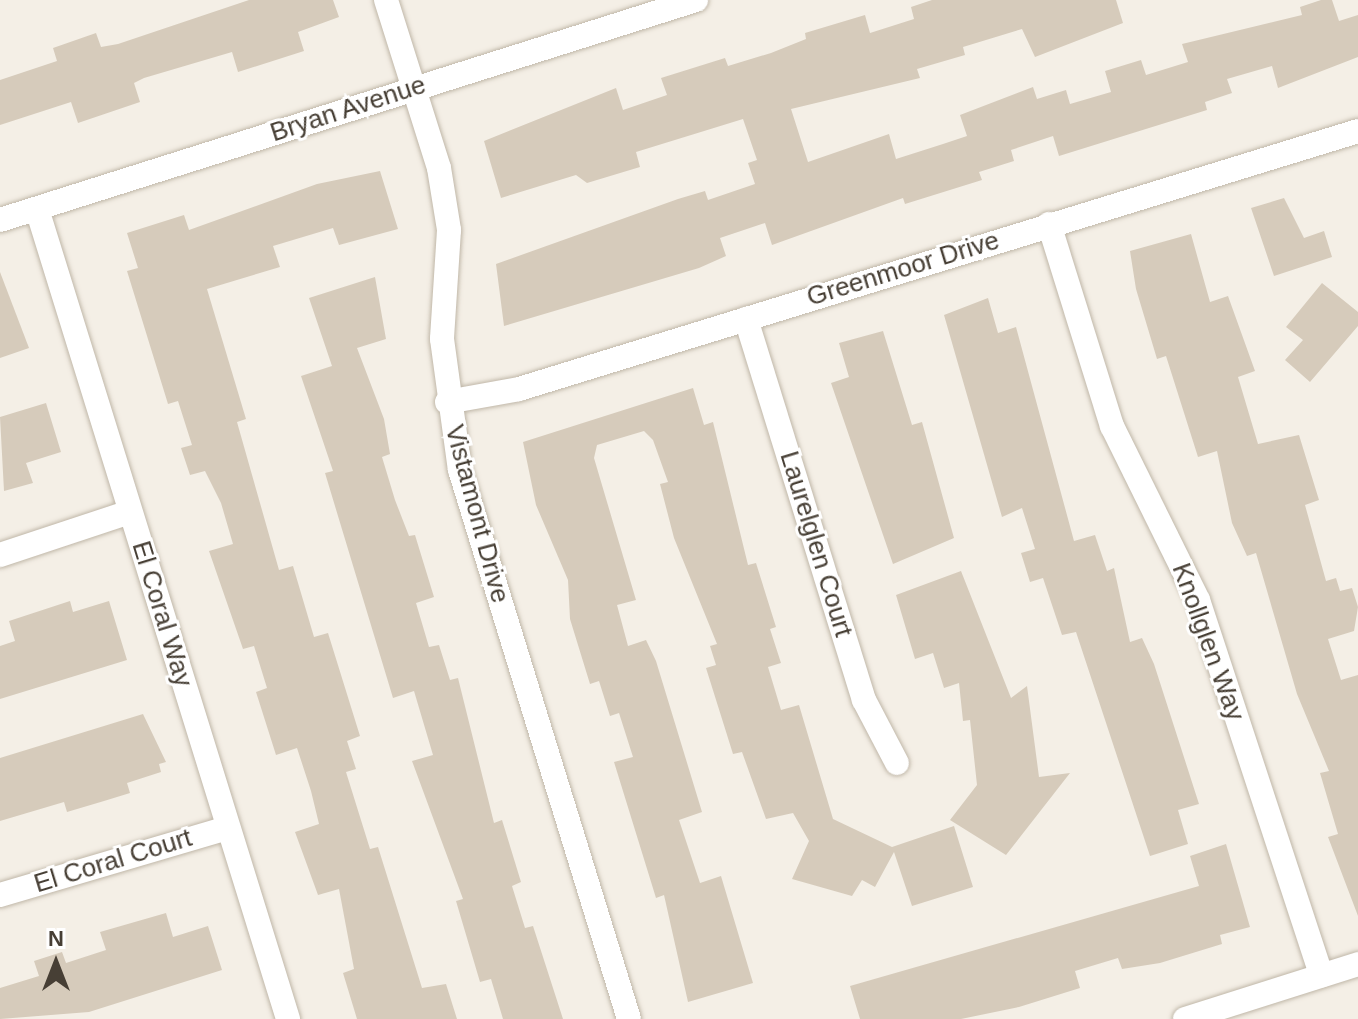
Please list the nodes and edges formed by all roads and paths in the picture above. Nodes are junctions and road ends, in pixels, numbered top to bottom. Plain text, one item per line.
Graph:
1 (386, 0) edge
2 (696, 0) edge
3 (414, 88) junction
4 (1358, 131) edge
5 (37, 209) junction
6 (0, 220) edge
7 (1049, 224) junction
8 (746, 319) junction
9 (447, 402) junction
10 (130, 512) junction
11 (0, 555) edge
12 (897, 763) dead end
13 (227, 828) junction
14 (0, 895) edge
15 (1358, 964) edge
16 (1321, 975) junction
17 (288, 1019) edge
18 (629, 1019) edge
19 (1185, 1019) edge

1 - 3 street, Vistamont Drive
2 - 3 street, Bryan Avenue
3 - 5 street, Bryan Avenue
3 - 9 street, Vistamont Drive
4 - 7 street, Greenmoor Drive
5 - 6 street, Bryan Avenue
5 - 10 street, El Coral Way
7 - 8 street, Greenmoor Drive
7 - 16 street, Knollglen Way
8 - 9 street, Greenmoor Drive
8 - 12 street, Laurelglen Court
9 - 18 street, Vistamont Drive
10 - 11 street
10 - 13 street, El Coral Way
13 - 14 street, El Coral Court
13 - 17 street, El Coral Way
15 - 16 street
16 - 19 street

